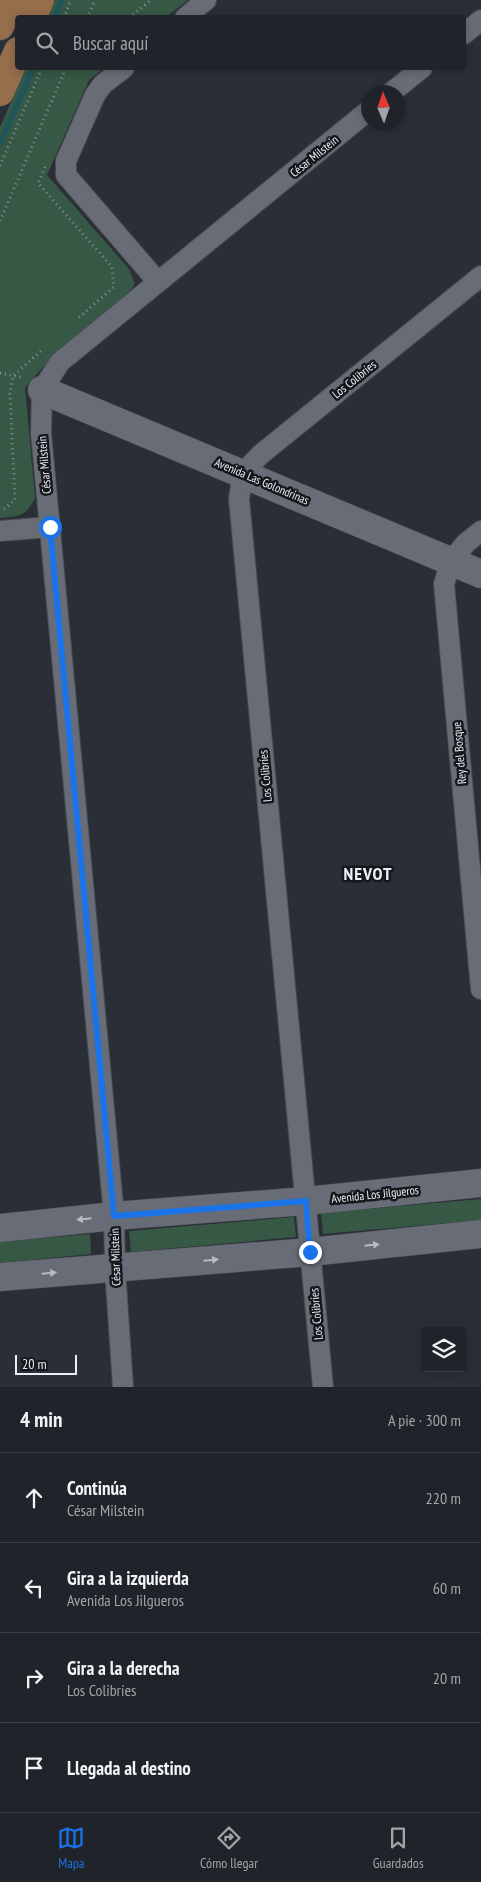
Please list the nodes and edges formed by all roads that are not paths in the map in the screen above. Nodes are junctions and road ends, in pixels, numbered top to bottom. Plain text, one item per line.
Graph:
1 (11, 0) edge
2 (40, 0) edge
3 (206, 0) edge
4 (33, 15) edge
5 (188, 15) edge
6 (481, 20) edge
7 (0, 26) edge
8 (466, 32) edge
9 (15, 58) edge
10 (121, 70) edge
11 (420, 70) edge
12 (401, 85) edge
13 (0, 92) edge
14 (361, 117) edge
15 (481, 276) edge
16 (158, 282) junction
17 (42, 390) junction
18 (243, 473) junction
19 (50, 527) junction
20 (481, 530) edge
21 (0, 532) edge
22 (450, 561) junction
23 (481, 574) edge
24 (481, 989) edge
25 (481, 1183) edge
26 (306, 1201) junction
27 (114, 1216) junction
28 (0, 1228) edge
29 (481, 1234) edge
30 (310, 1252) junction
31 (115, 1268) junction
32 (0, 1277) edge
33 (123, 1387) edge
34 (322, 1387) edge

1 - 7 main road
2 - 4 main road
3 - 5 street
6 - 8 street
9 - 13 main road
10 - 16 street
11 - 12 street
14 - 16 street, César Milstein
15 - 18 street, Los Colibríes
16 - 17 street, César Milstein
17 - 18 street, Avenida Las Golondrinas
17 - 19 street, César Milstein
18 - 22 street, Avenida Las Golondrinas
18 - 26 street, Los Colibríes
19 - 21 street
19 - 27 street, César Milstein
20 - 22 street, Rey del Bosque
22 - 23 street, Avenida Las Golondrinas
22 - 24 street, Rey del Bosque
25 - 26 street, Avenida Los Jilgueros
26 - 27 street, Avenida Los Jilgueros
26 - 30 street, Los Colibríes
27 -> 28 street, Avenida Los Jilgueros
27 - 31 street, César Milstein
30 -> 29 street
31 -> 30 street
30 - 34 street, Los Colibríes
32 -> 31 street
31 - 33 street, César Milstein

